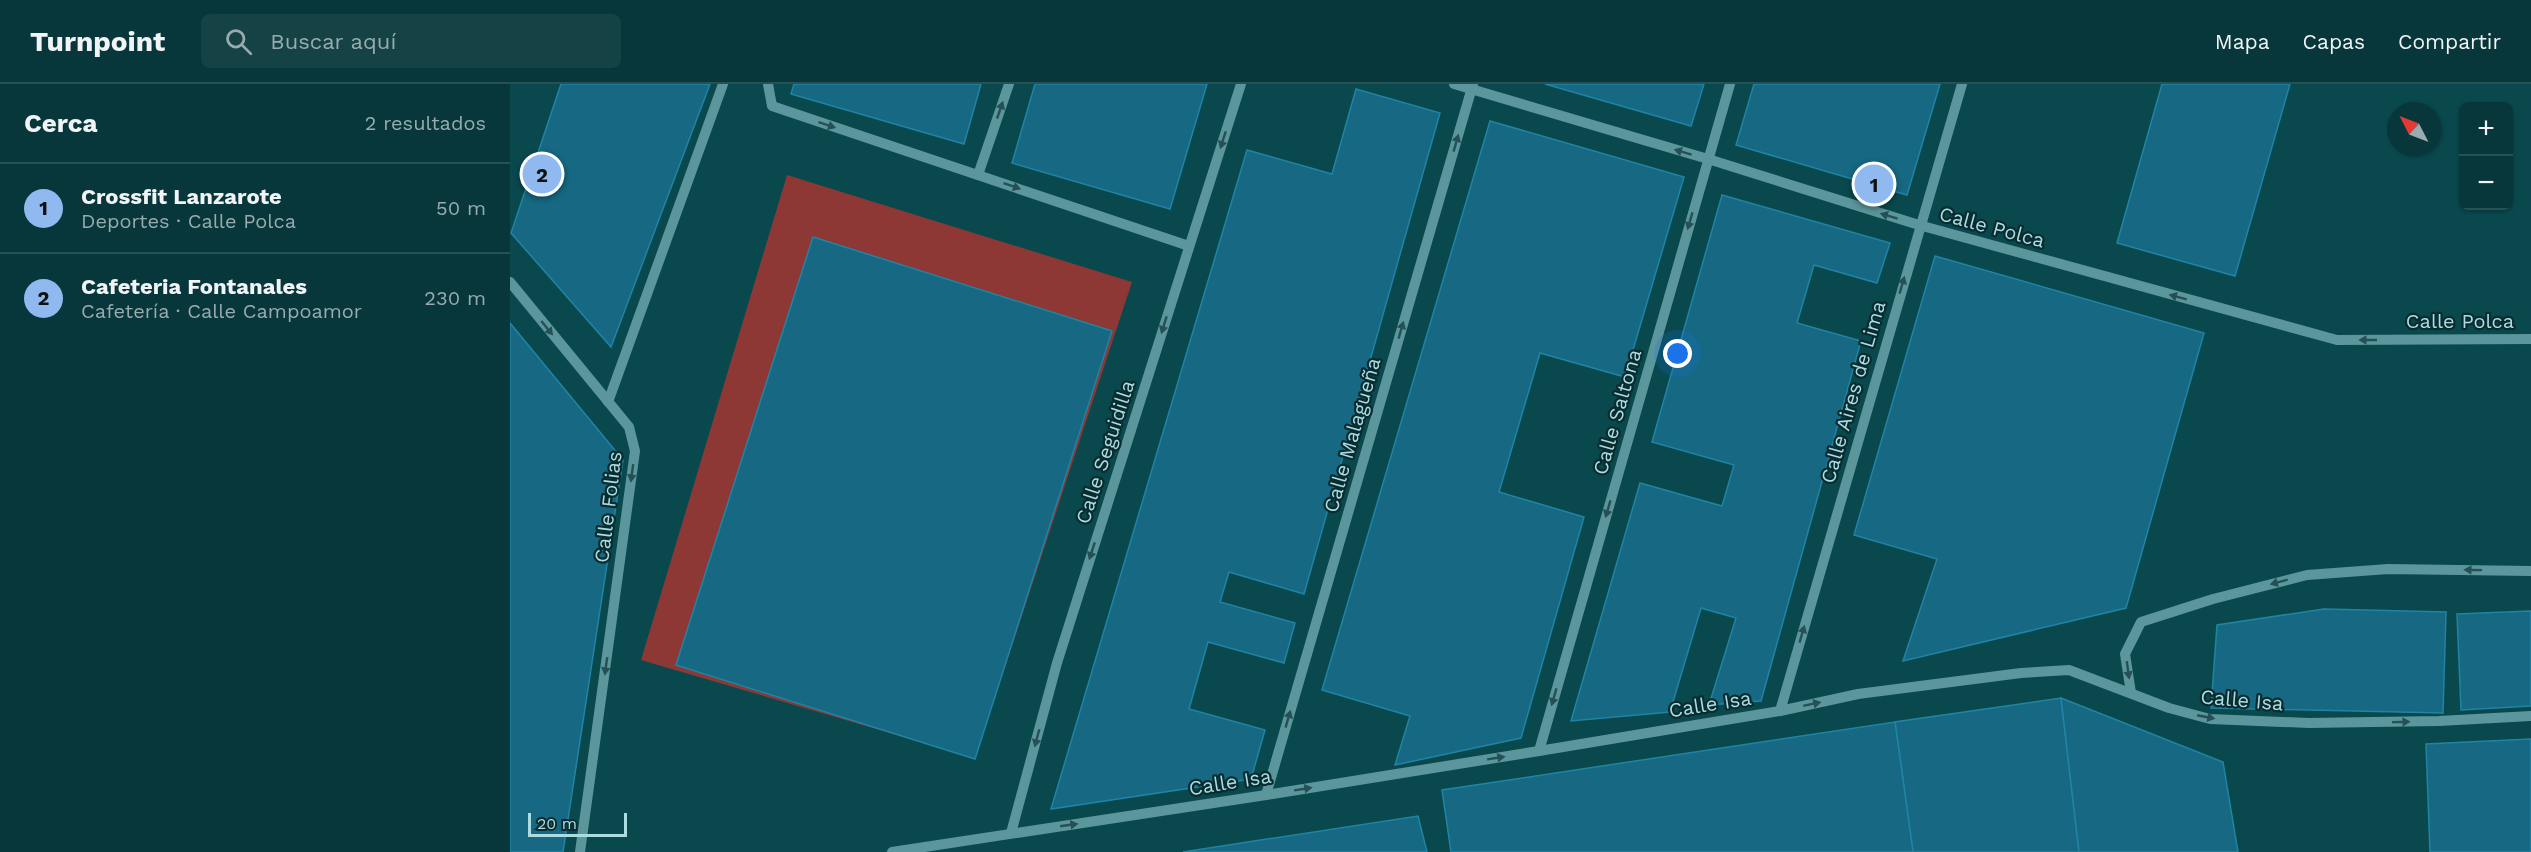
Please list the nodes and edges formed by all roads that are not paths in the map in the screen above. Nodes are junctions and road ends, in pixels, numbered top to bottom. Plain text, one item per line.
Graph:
1 (723, 84) edge
2 (768, 84) edge
3 (1009, 84) edge
4 (1241, 84) edge
5 (1454, 84) edge
6 (1730, 84) edge
7 (1962, 84) edge
8 (1472, 86) edge
9 (1708, 159) junction
10 (978, 175) junction
11 (1919, 225) junction
12 (1188, 246) junction
13 (510, 282) edge
14 (2531, 339) edge
15 (608, 402) junction
16 (2531, 571) edge
17 (2131, 693) junction
18 (1780, 711) junction
19 (2531, 716) edge
20 (1539, 751) junction
21 (1266, 795) junction
22 (1011, 833) junction
23 (580, 852) edge
24 (892, 852) edge

1 - 15 street
2 -> 10 street
10 -> 3 street
4 -> 12 street, Calle Seguidilla
5 - 8 street, Calle Polca
6 - 9 street, Calle Saltona
7 - 11 street, Calle Aires de Lima
9 -> 8 street, Calle Polca
21 -> 8 street, Calle Malagueña
11 -> 9 street, Calle Polca
9 -> 20 street, Calle Saltona
10 -> 12 street
14 -> 11 street, Calle Polca
18 -> 11 street, Calle Aires de Lima
12 -> 22 street, Calle Seguidilla
13 -> 15 street, Calle Folias
15 -> 23 street, Calle Folias
16 -> 17 street
18 -> 17 street, Calle Isa
17 -> 19 street, Calle Isa
18 - 20 street, Calle Isa
21 -> 20 street, Calle Isa
22 -> 21 street, Calle Isa
22 - 24 street, Calle Isa

